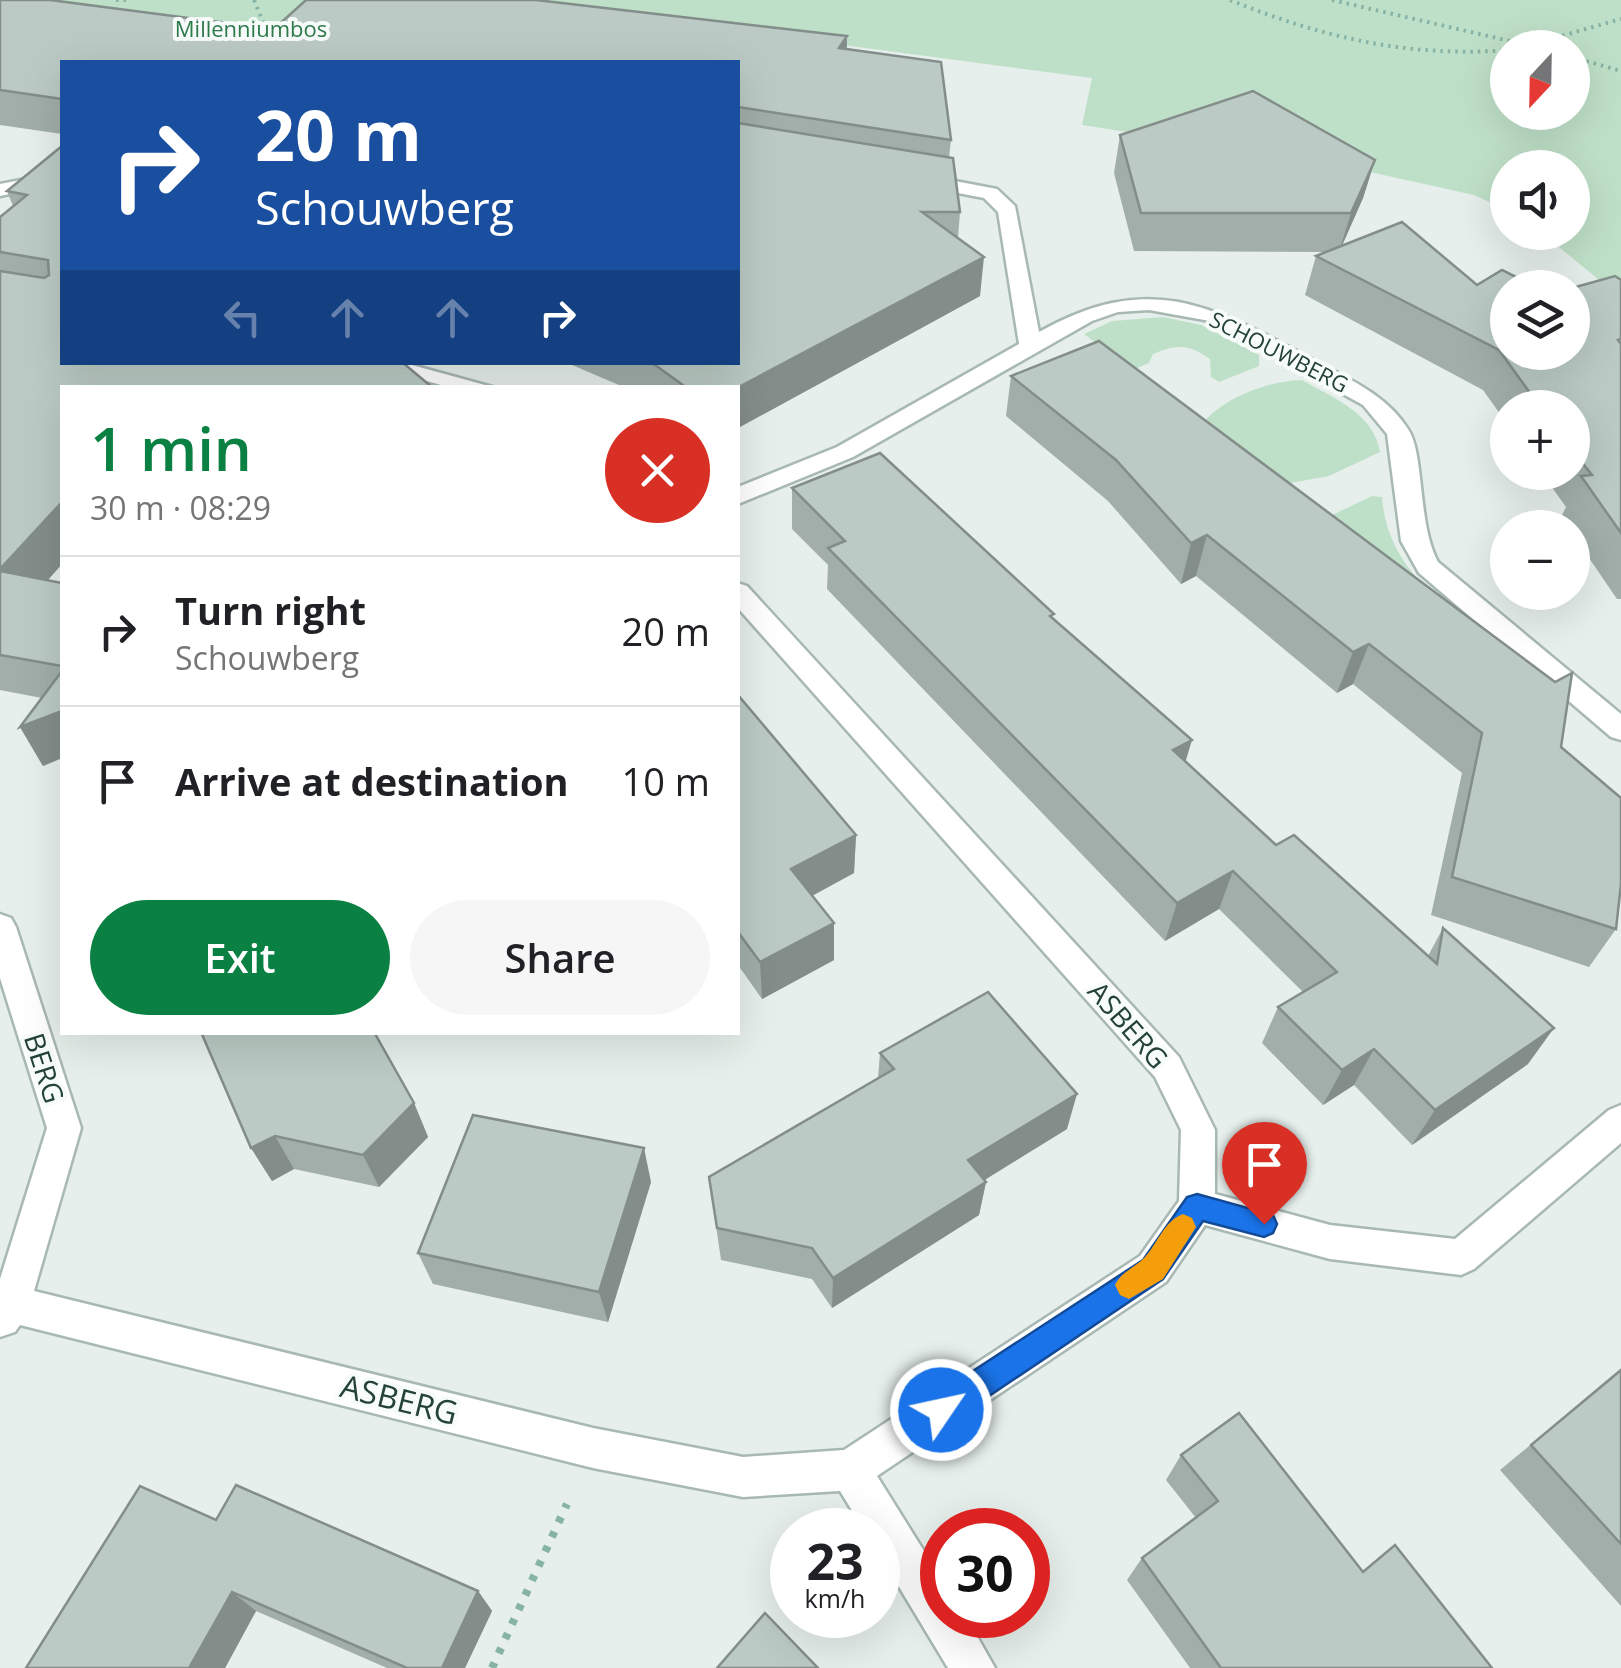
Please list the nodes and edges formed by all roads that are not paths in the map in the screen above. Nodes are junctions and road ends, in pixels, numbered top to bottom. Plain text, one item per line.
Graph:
1 (60, 171) edge
2 (887, 175) edge
3 (0, 190) edge
4 (1031, 347) junction
5 (382, 365) edge
6 (472, 385) edge
7 (740, 495) edge
8 (740, 594) edge
9 (1621, 730) edge
10 (0, 927) edge
11 (1621, 1121) edge
12 (1197, 1206) junction
13 (6, 1312) edge
14 (850, 1470) junction
15 (974, 1668) edge

1 - 3 street
2 - 4 street
4 - 7 street, SCHOUWBERG
4 - 9 street, SCHOUWBERG
5 - 6 street
8 - 12 street, ASBERG
10 - 13 street, BERG
11 - 12 street
12 - 14 street, ASBERG
13 - 14 street, ASBERG
14 - 15 street

